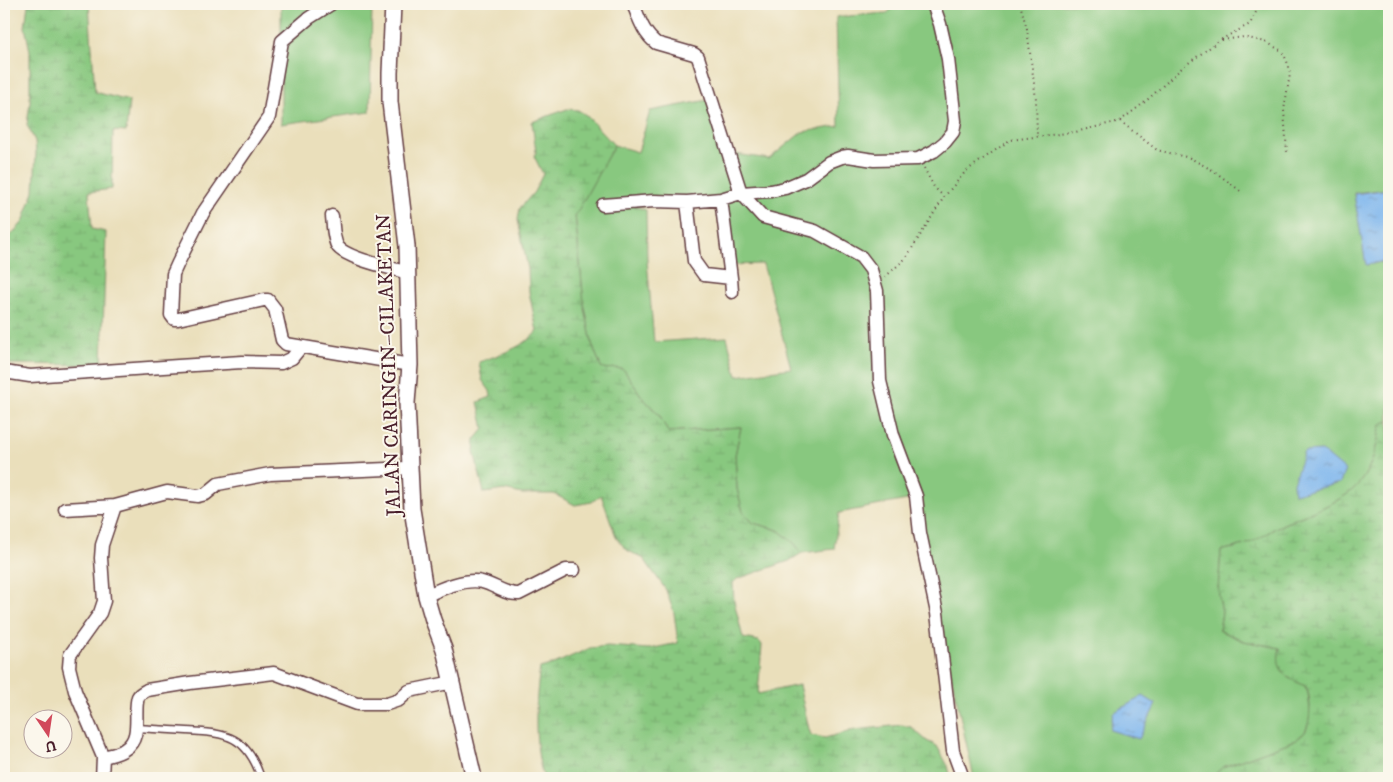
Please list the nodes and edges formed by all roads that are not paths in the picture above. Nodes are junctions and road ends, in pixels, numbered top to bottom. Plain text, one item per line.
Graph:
1 (331, 4) edge
2 (393, 4) edge
3 (633, 4) edge
4 (933, 4) edge
5 (741, 193) junction
6 (721, 199) junction
7 (687, 202) junction
8 (603, 205) dead end
9 (332, 216) dead end
10 (408, 272) junction
11 (730, 278) junction
12 (732, 292) dead end
13 (300, 347) junction
14 (410, 365) junction
15 (4, 372) edge
16 (410, 468) junction
17 (115, 506) junction
18 (65, 509) dead end
19 (574, 570) dead end
20 (426, 596) junction
21 (452, 682) junction
22 (137, 728) junction
23 (103, 756) junction
24 (102, 778) edge
25 (261, 778) edge
26 (474, 778) edge
27 (963, 778) edge

1 - 13 street
2 - 10 street, JALAN CARINGIN–CILAKETAN
3 - 5 street
4 - 5 street
5 - 6 street
5 - 27 street
6 - 7 street
6 - 11 street
7 - 8 street
7 - 11 street
9 - 10 street
10 - 14 street, JALAN CARINGIN–CILAKETAN
11 - 12 street
13 - 14 street
13 - 15 street
14 - 16 street, JALAN CARINGIN–CILAKETAN
16 - 17 street
16 - 20 street, JALAN CARINGIN–CILAKETAN
17 - 18 street
17 - 23 street
19 - 20 street
20 - 21 street, JALAN CARINGIN–CILAKETAN
21 - 22 street
21 - 26 street, JALAN CARINGIN–CILAKETAN
22 - 23 street
22 - 25 lane
23 - 24 street

